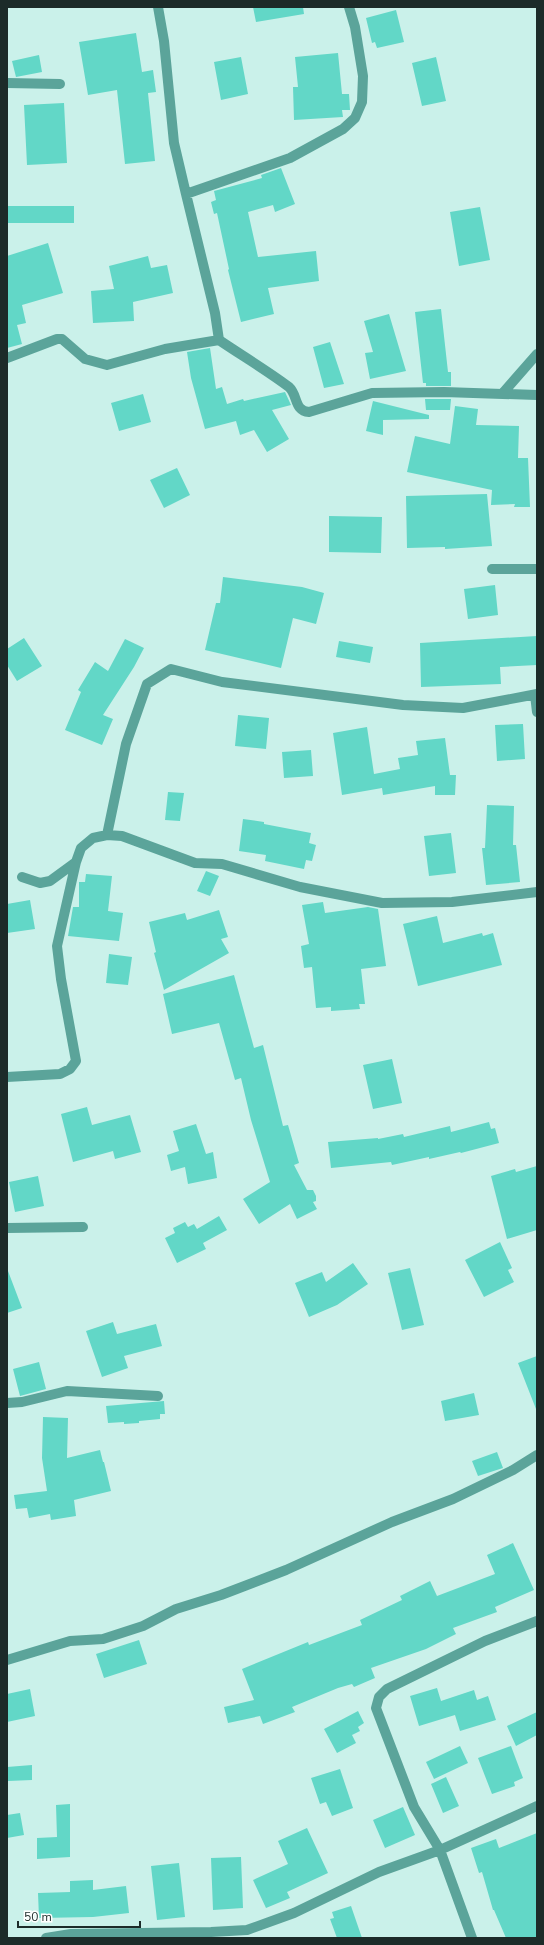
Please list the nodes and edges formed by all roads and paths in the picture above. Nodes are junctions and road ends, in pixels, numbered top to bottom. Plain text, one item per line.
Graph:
1 (158, 7) edge
2 (349, 7) edge
3 (7, 83) edge
4 (60, 84) dead end
5 (186, 194) junction
6 (219, 340) junction
7 (537, 354) edge
8 (7, 358) edge
9 (502, 394) junction
10 (537, 395) edge
11 (492, 569) dead end
12 (537, 569) edge
13 (536, 694) edge
14 (537, 712) edge
15 (108, 835) junction
16 (76, 862) junction
17 (22, 877) dead end
18 (537, 892) edge
19 (7, 1077) edge
20 (83, 1227) dead end
21 (7, 1228) edge
22 (158, 1396) dead end
23 (7, 1403) edge
24 (537, 1455) edge
25 (537, 1621) edge
26 (7, 1660) edge
27 (537, 1806) edge
28 (440, 1850) junction
29 (246, 1934) edge
30 (46, 1938) edge
31 (472, 1938) edge

1 - 5 street
2 - 5 street
3 - 4 street
5 - 6 street
6 - 8 street
6 - 9 street
7 - 9 street
9 - 10 street
11 - 12 street
13 - 14 street
13 - 15 street
15 - 16 street
15 - 18 street
16 - 17 street
16 - 19 street
20 - 21 street
22 - 23 street
24 - 26 street
25 - 28 street
27 - 28 street
28 - 29 street
28 - 31 street
29 - 30 street

